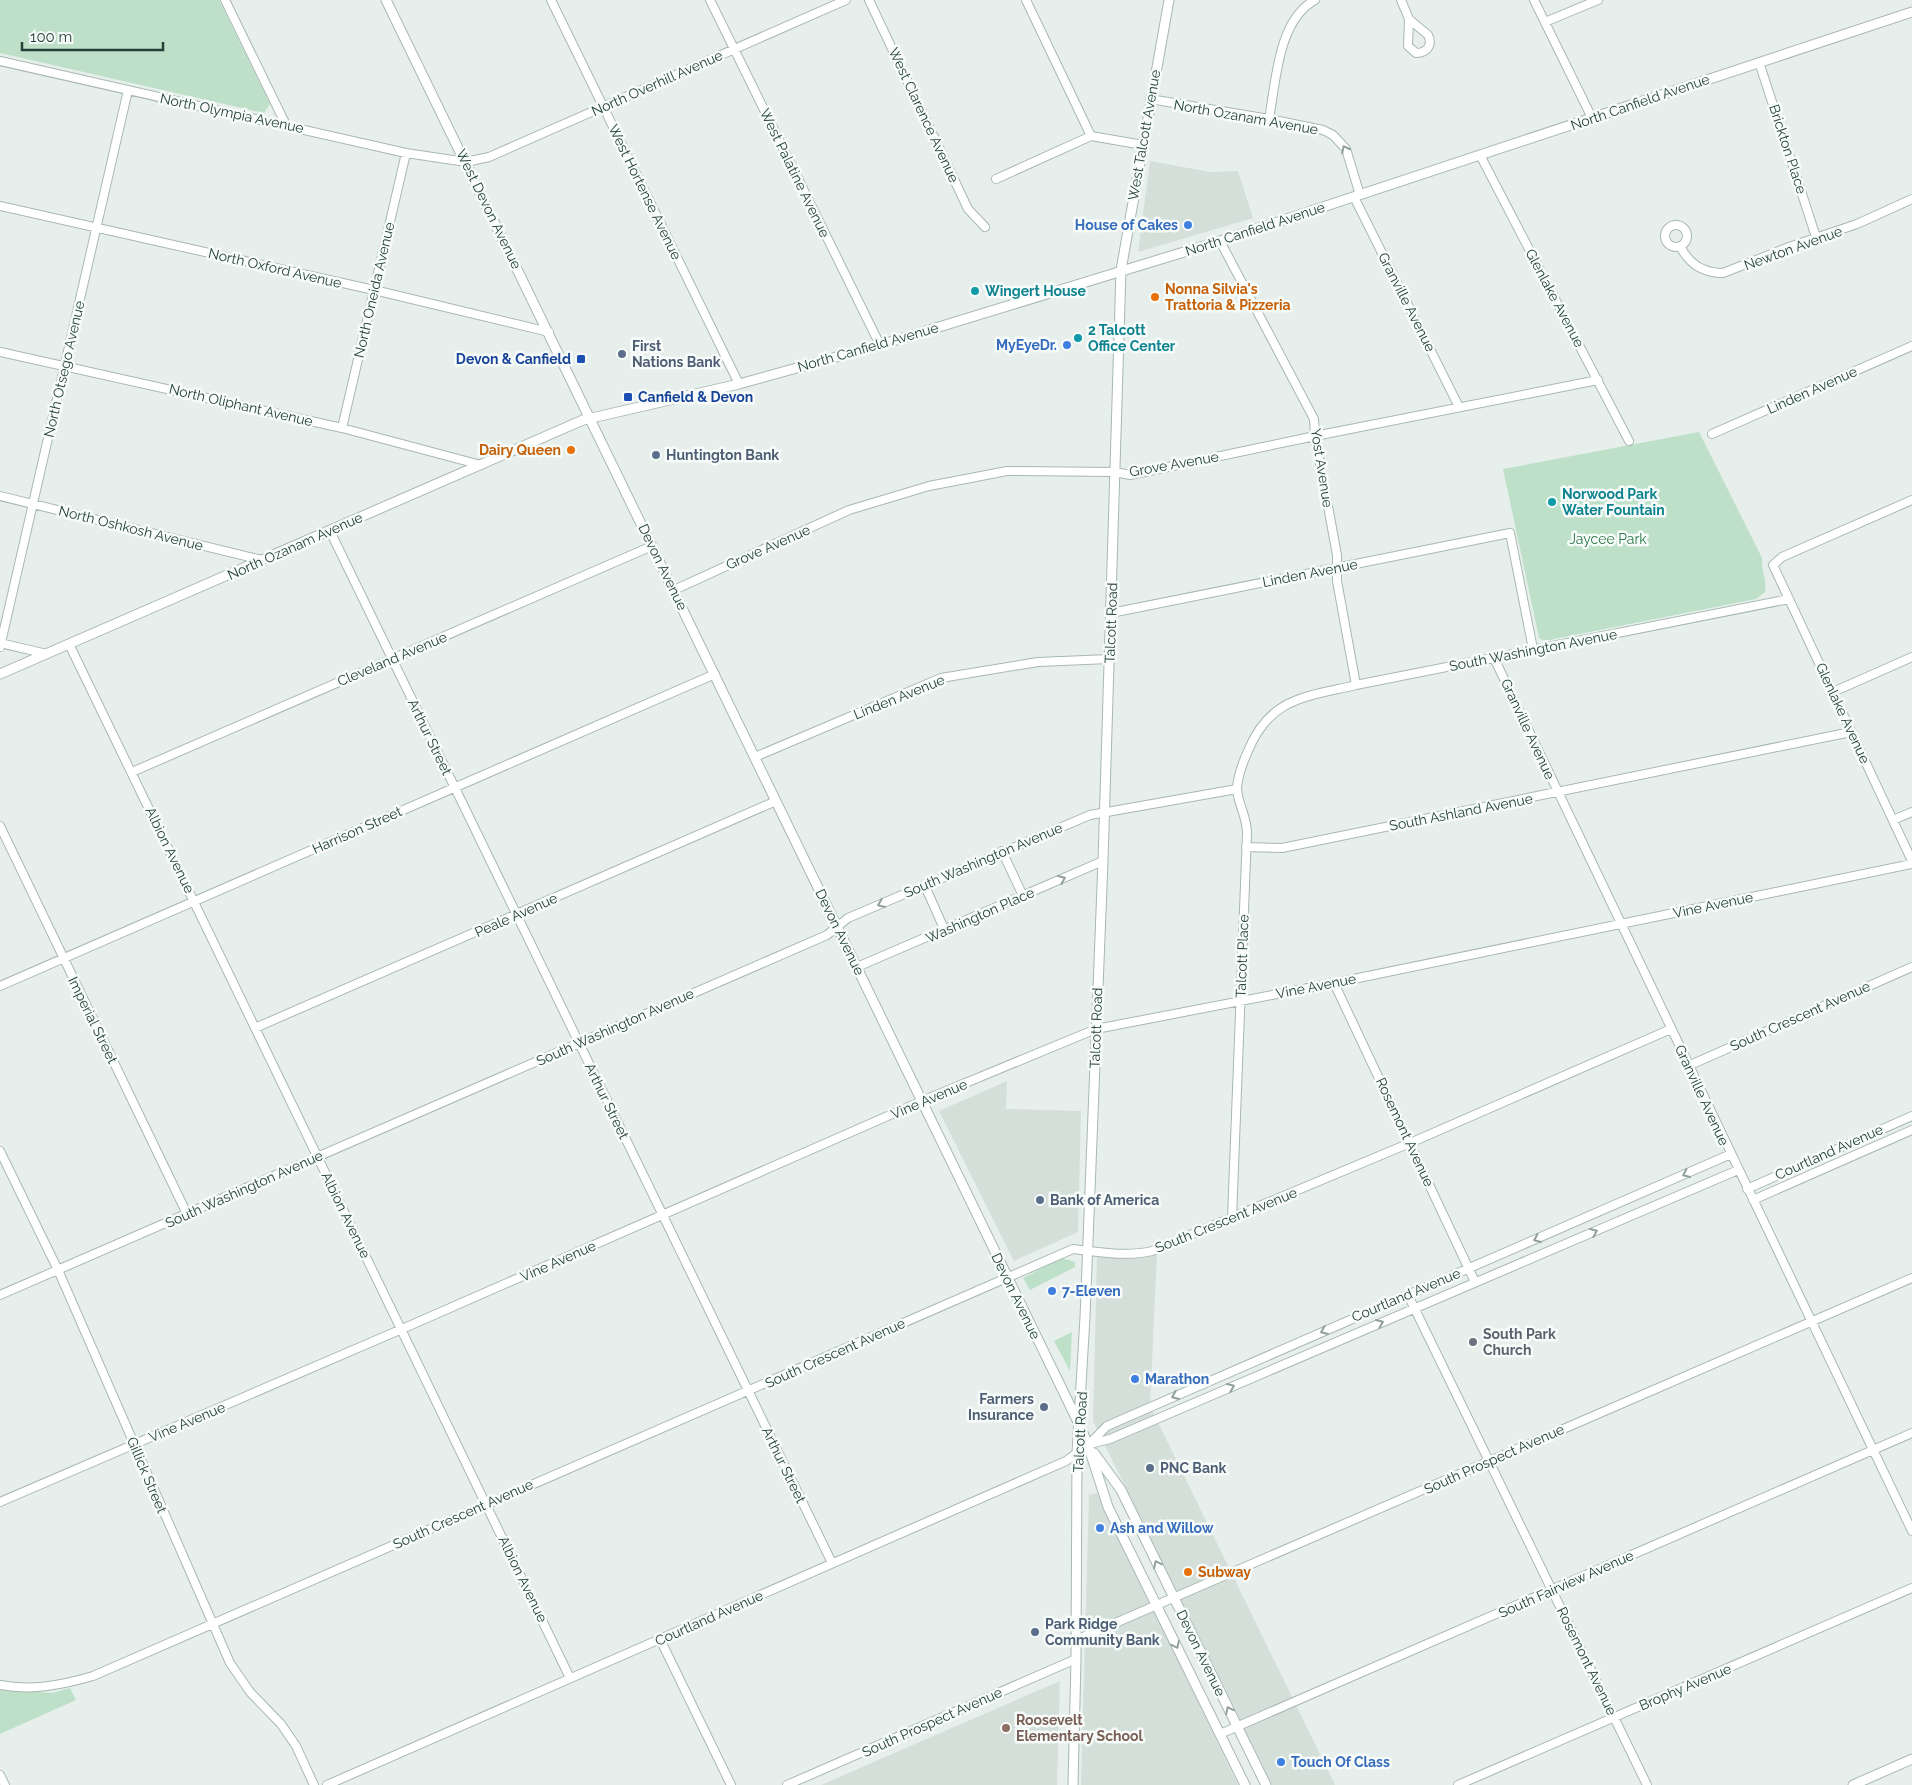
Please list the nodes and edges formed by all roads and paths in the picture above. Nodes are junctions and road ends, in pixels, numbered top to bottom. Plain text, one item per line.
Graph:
1 (225, 0) edge
2 (386, 0) edge
3 (551, 0) edge
4 (710, 0) edge
5 (846, 0) edge
6 (869, 0) edge
7 (1026, 0) edge
8 (1169, 0) edge
9 (1315, 0) edge
10 (1401, 0) edge
11 (1534, 0) edge
12 (1598, 0) edge
13 (1912, 12) edge
14 (1409, 19) dead end
15 (1545, 22) junction
16 (734, 49) junction
17 (0, 61) edge
18 (1759, 62) junction
19 (128, 90) junction
20 (1150, 99) junction
21 (603, 106) junction
22 (1592, 118) junction
23 (1269, 119) junction
24 (286, 125) junction
25 (1092, 136) junction
26 (1142, 145) junction
27 (406, 152) junction
28 (1480, 155) junction
29 (466, 162) junction
30 (996, 179) dead end
31 (1357, 196) junction
32 (1912, 198) edge
33 (0, 206) edge
34 (985, 227) dead end
35 (96, 228) junction
36 (1816, 237) junction
37 (1220, 241) junction
38 (1680, 246) dead end
39 (1121, 270) junction
40 (374, 290) junction
41 (549, 332) junction
42 (880, 345) junction
43 (1912, 346) edge
44 (0, 352) edge
45 (64, 366) junction
46 (1598, 380) junction
47 (739, 384) junction
48 (1459, 407) junction
49 (591, 419) junction
50 (342, 428) junction
51 (1712, 434) dead end
52 (1315, 436) junction
53 (1630, 441) dead end
54 (481, 465) junction
55 (1115, 472) junction
56 (0, 496) edge
57 (1912, 500) edge
58 (33, 504) junction
59 (330, 531) junction
60 (652, 546) junction
61 (262, 560) junction
62 (1337, 567) junction
63 (674, 590) junction
64 (1789, 599) junction
65 (1111, 614) junction
66 (0, 644) edge
67 (69, 644) junction
68 (1533, 650) junction
69 (47, 654) junction
70 (1494, 658) junction
71 (1912, 658) edge
72 (392, 659) junction
73 (1109, 659) junction
74 (0, 674) edge
75 (715, 674) junction
76 (1356, 685) junction
77 (1833, 692) junction
78 (1279, 708) joint
79 (1851, 732) junction
80 (755, 756) junction
81 (132, 772) junction
82 (455, 787) junction
83 (1237, 789) junction
84 (1558, 792) junction
85 (776, 801) junction
86 (1104, 812) junction
87 (1912, 812) edge
88 (1893, 820) junction
89 (0, 826) edge
90 (1246, 847) junction
91 (1002, 851) junction
92 (1103, 861) junction
93 (1912, 863) edge
94 (924, 886) junction
95 (1024, 896) junction
96 (194, 901) junction
97 (517, 914) junction
98 (1621, 924) junction
99 (837, 926) junction
100 (945, 931) junction
101 (64, 958) junction
102 (857, 967) junction
103 (1912, 967) edge
104 (1334, 983) junction
105 (0, 986) edge
106 (1240, 1001) junction
107 (255, 1028) junction
108 (1096, 1029) junction
109 (1671, 1029) junction
110 (579, 1043) junction
111 (1688, 1066) junction
112 (922, 1101) junction
113 (1912, 1116) edge
114 (1912, 1130) edge
115 (1410, 1143) junction
116 (0, 1151) edge
117 (1731, 1154) junction
118 (318, 1156) junction
119 (1738, 1170) junction
120 (1747, 1188) junction
121 (1752, 1200) junction
122 (187, 1214) junction
123 (662, 1215) junction
124 (1232, 1218) junction
125 (1088, 1251) junction
126 (1469, 1268) junction
127 (58, 1270) junction
128 (1007, 1278) junction
129 (1912, 1278) edge
130 (1476, 1282) junction
131 (0, 1295) edge
132 (1408, 1295) junction
133 (1414, 1308) junction
134 (1811, 1322) junction
135 (402, 1329) junction
136 (748, 1390) junction
137 (1080, 1426) junction
138 (1912, 1433) edge
139 (134, 1445) junction
140 (1088, 1445) junction
141 (1873, 1450) junction
142 (1078, 1452) junction
143 (1489, 1462) junction
144 (0, 1502) edge
145 (486, 1504) junction
146 (1912, 1532) edge
147 (832, 1563) junction
148 (1912, 1588) edge
149 (1552, 1590) junction
150 (1174, 1599) junction
151 (1157, 1606) junction
152 (212, 1624) junction
153 (660, 1639) junction
154 (1076, 1640) junction
155 (1076, 1659) junction
156 (570, 1678) junction
157 (0, 1685) edge
158 (1614, 1717) junction
159 (1237, 1727) junction
160 (1220, 1734) junction
161 (1912, 1759) edge
162 (0, 1775) edge
163 (5, 1785) edge
164 (314, 1785) edge
165 (327, 1785) edge
166 (731, 1785) edge
167 (787, 1785) edge
168 (1073, 1785) edge
169 (1245, 1785) edge
170 (1266, 1785) edge
171 (1458, 1785) edge
172 (1647, 1785) edge
173 (1852, 1785) edge

1 - 24 street
2 - 29 street, West Devon Avenue
3 - 21 street, West Hortense Avenue
4 - 16 street, West Palatine Avenue
5 - 16 street, North Overhill Avenue
6 - 34 street, West Clarence Avenue
7 - 25 street
8 - 20 street, West Talcott Avenue
9 - 23 street
10 - 14 street
11 - 15 street
12 - 15 street
13 - 18 street, North Canfield Avenue
15 - 22 street
16 - 21 street, North Overhill Avenue
16 - 42 street, West Palatine Avenue
17 - 19 street, North Olympia Avenue
18 - 22 street, North Canfield Avenue
18 - 36 street, Brickton Place
19 - 24 street, North Olympia Avenue
19 - 35 street, North Otsego Avenue
20 - 23 street, North Ozanam Avenue
20 - 26 street, West Talcott Avenue
21 - 29 street, North Overhill Avenue
21 - 47 street, West Hortense Avenue
22 - 28 street, North Canfield Avenue
31 -> 23 street, North Ozanam Avenue
24 - 27 street, North Olympia Avenue
25 - 26 street
25 - 30 street
26 - 39 street, West Talcott Avenue
27 - 29 street, North Olympia Avenue
27 - 40 street, North Oneida Avenue
28 - 31 street, North Canfield Avenue
28 - 46 street, Glenlake Avenue
29 - 41 street, West Devon Avenue
31 - 37 street, North Canfield Avenue
31 - 48 street, Granville Avenue
32 - 36 street, Newton Avenue
33 - 35 street, North Oxford Avenue
35 - 40 street, North Oxford Avenue
35 - 45 street, North Otsego Avenue
36 - 38 street, Newton Avenue
37 - 39 street, North Canfield Avenue
37 - 52 street, Yost Avenue
39 - 42 street, North Canfield Avenue
39 - 55 street, Talcott Road
40 - 41 street, North Oxford Avenue
40 - 50 street, North Oneida Avenue
41 - 49 street, West Devon Avenue
42 - 47 street, North Canfield Avenue
43 - 51 street, Linden Avenue
44 - 45 street, North Oliphant Avenue
45 - 50 street, North Oliphant Avenue
45 - 58 street, North Otsego Avenue
46 - 48 street, Grove Avenue
46 - 53 street, Glenlake Avenue
47 - 49 street, North Canfield Avenue
48 - 52 street, Grove Avenue
49 - 54 street, North Ozanam Avenue
49 - 60 street, Devon Avenue
50 - 54 street, North Oliphant Avenue
52 - 55 street, Grove Avenue
52 - 62 street, Yost Avenue
54 - 59 street, North Ozanam Avenue
55 - 63 street, Grove Avenue
55 - 65 street, Talcott Road
56 - 58 street, North Oshkosh Avenue
57 - 64 street, Glenlake Avenue
58 - 61 street, North Oshkosh Avenue
58 - 66 street, North Otsego Avenue
59 - 61 street, North Ozanam Avenue
59 - 72 street, Arthur Street
60 - 63 street, Devon Avenue
60 - 72 street, Cleveland Avenue
61 - 67 street, North Ozanam Avenue
62 - 65 street, Linden Avenue
62 - 68 street, Linden Avenue
62 - 76 street, Yost Avenue
63 - 75 street, Devon Avenue
64 - 68 street, South Washington Avenue
64 - 77 street, Glenlake Avenue
65 - 73 street, Talcott Road
66 - 69 street
67 - 69 street, North Ozanam Avenue
67 - 81 street, Albion Avenue
68 - 70 street, South Washington Avenue
69 - 74 street, North Ozanam Avenue
70 - 76 street, South Washington Avenue
70 - 84 street, Granville Avenue
71 - 77 street
72 - 81 street, Cleveland Avenue
72 - 82 street, Arthur Street
73 - 80 street, Linden Avenue
73 - 86 street, Talcott Road
75 - 80 street, Devon Avenue
75 - 82 street, Harrison Street
76 - 78 street, South Washington Avenue
77 - 79 street, Glenlake Avenue
78 - 83 street, Talcott Place
79 - 84 street, South Ashland Avenue
79 - 88 street, Glenlake Avenue
80 - 85 street, Devon Avenue
81 - 96 street, Albion Avenue
82 - 96 street, Harrison Street
82 - 97 street, Arthur Street
83 - 86 street, South Washington Avenue
83 - 90 street, Talcott Place
84 - 90 street, South Ashland Avenue
84 - 98 street, Granville Avenue
85 - 97 street, Peale Avenue
85 - 99 street, Devon Avenue
86 - 91 street, South Washington Avenue
86 - 92 street, Talcott Road
87 - 88 street
88 - 93 street, Glenlake Avenue
89 - 101 street, Imperial Street
90 - 106 street, Talcott Place
91 - 94 street, South Washington Avenue
91 - 95 street
95 -> 92 street, Washington Place
92 - 108 street, Talcott Road
93 - 98 street, Vine Avenue
94 -> 99 street, South Washington Avenue
94 - 100 street
95 - 100 street, Washington Place
96 - 101 street, Harrison Street
96 - 107 street, Albion Avenue
97 - 107 street, Peale Avenue
97 - 110 street, Arthur Street
98 - 104 street, Vine Avenue
98 - 109 street, Granville Avenue
99 - 102 street, Devon Avenue
99 - 110 street, South Washington Avenue
100 - 102 street, Washington Place
101 - 105 street, Harrison Street
101 - 122 street, Imperial Street
102 - 112 street, Devon Avenue
103 - 111 street, South Crescent Avenue
104 - 106 street, Vine Avenue
104 - 115 street, Rosemont Avenue
106 - 108 street, Vine Avenue
106 - 124 street, Talcott Place
107 - 118 street, Albion Avenue
108 - 112 street, Vine Avenue
108 - 125 street, Talcott Road
109 - 111 street, Granville Avenue
109 - 115 street, South Crescent Avenue
110 - 118 street, South Washington Avenue
110 - 123 street, Arthur Street
111 - 117 street, Granville Avenue
112 - 123 street, Vine Avenue
112 - 128 street, Devon Avenue
113 - 120 street, Courtland Avenue
114 - 121 street, Courtland Avenue
115 - 124 street, South Crescent Avenue
115 - 126 street, Rosemont Avenue
116 - 127 street, Gillick Street
117 - 119 street, Granville Avenue
117 -> 126 street, Courtland Avenue
118 - 122 street, South Washington Avenue
118 - 135 street, Albion Avenue
119 - 120 street, Granville Avenue
130 -> 119 street, Courtland Avenue
120 - 121 street, Granville Avenue
121 - 134 street, Granville Avenue
122 - 127 street, South Washington Avenue
123 - 135 street, Vine Avenue
123 - 136 street, Arthur Street
124 - 125 street, South Crescent Avenue
125 - 128 street, South Crescent Avenue
125 - 137 street, Talcott Road
126 - 130 street, Rosemont Avenue
126 - 132 street, Courtland Avenue
127 - 131 street, South Washington Avenue
127 - 139 street, Gillick Street
128 - 136 street, South Crescent Avenue
128 - 137 street, Devon Avenue
129 - 134 street, South Prospect Avenue
130 - 133 street, Courtland Avenue
132 - 133 street, Rosemont Avenue
132 -> 140 street, Courtland Avenue
140 -> 133 street, Courtland Avenue
133 - 143 street, Rosemont Avenue
134 - 141 street, Granville Avenue
134 - 143 street, South Prospect Avenue
135 - 139 street, Vine Avenue
135 - 145 street, Albion Avenue
136 - 145 street, South Crescent Avenue
136 - 147 street, Arthur Street
137 - 140 street, Devon Avenue
137 - 142 street, Talcott Road
138 - 141 street, South Fairview Avenue
139 - 144 street, Vine Avenue
139 - 152 street, Gillick Street
140 - 142 street, Courtland Avenue
150 -> 140 street, Devon Avenue
140 - 151 street, Devon Avenue
141 - 146 street, Granville Avenue
141 - 149 street, South Fairview Avenue
142 - 147 street, Courtland Avenue
142 - 154 street, Talcott Road
143 - 149 street, Rosemont Avenue
143 - 150 street, South Prospect Avenue
145 - 152 street, South Crescent Avenue
145 - 156 street, Albion Avenue
147 - 153 street, Courtland Avenue
148 - 158 street, Brophy Avenue
149 - 158 street, Rosemont Avenue
149 - 159 street, South Fairview Avenue
150 - 151 street, South Prospect Avenue
159 -> 150 street, Devon Avenue
151 - 154 street, South Prospect Avenue
151 -> 160 street, Devon Avenue
152 - 157 street, South Crescent Avenue
152 - 164 street, Gillick Street
153 - 156 street, Courtland Avenue
153 - 166 street
154 - 155 street, Talcott Road
155 - 167 street, South Prospect Avenue
155 - 168 street, Talcott Road
156 - 165 street, Courtland Avenue
158 - 171 street, Brophy Avenue
158 - 172 street, Rosemont Avenue
159 - 160 street, South Fairview Avenue
159 - 170 street, Devon Avenue
160 - 169 street, Devon Avenue
161 - 173 street
162 - 163 street

